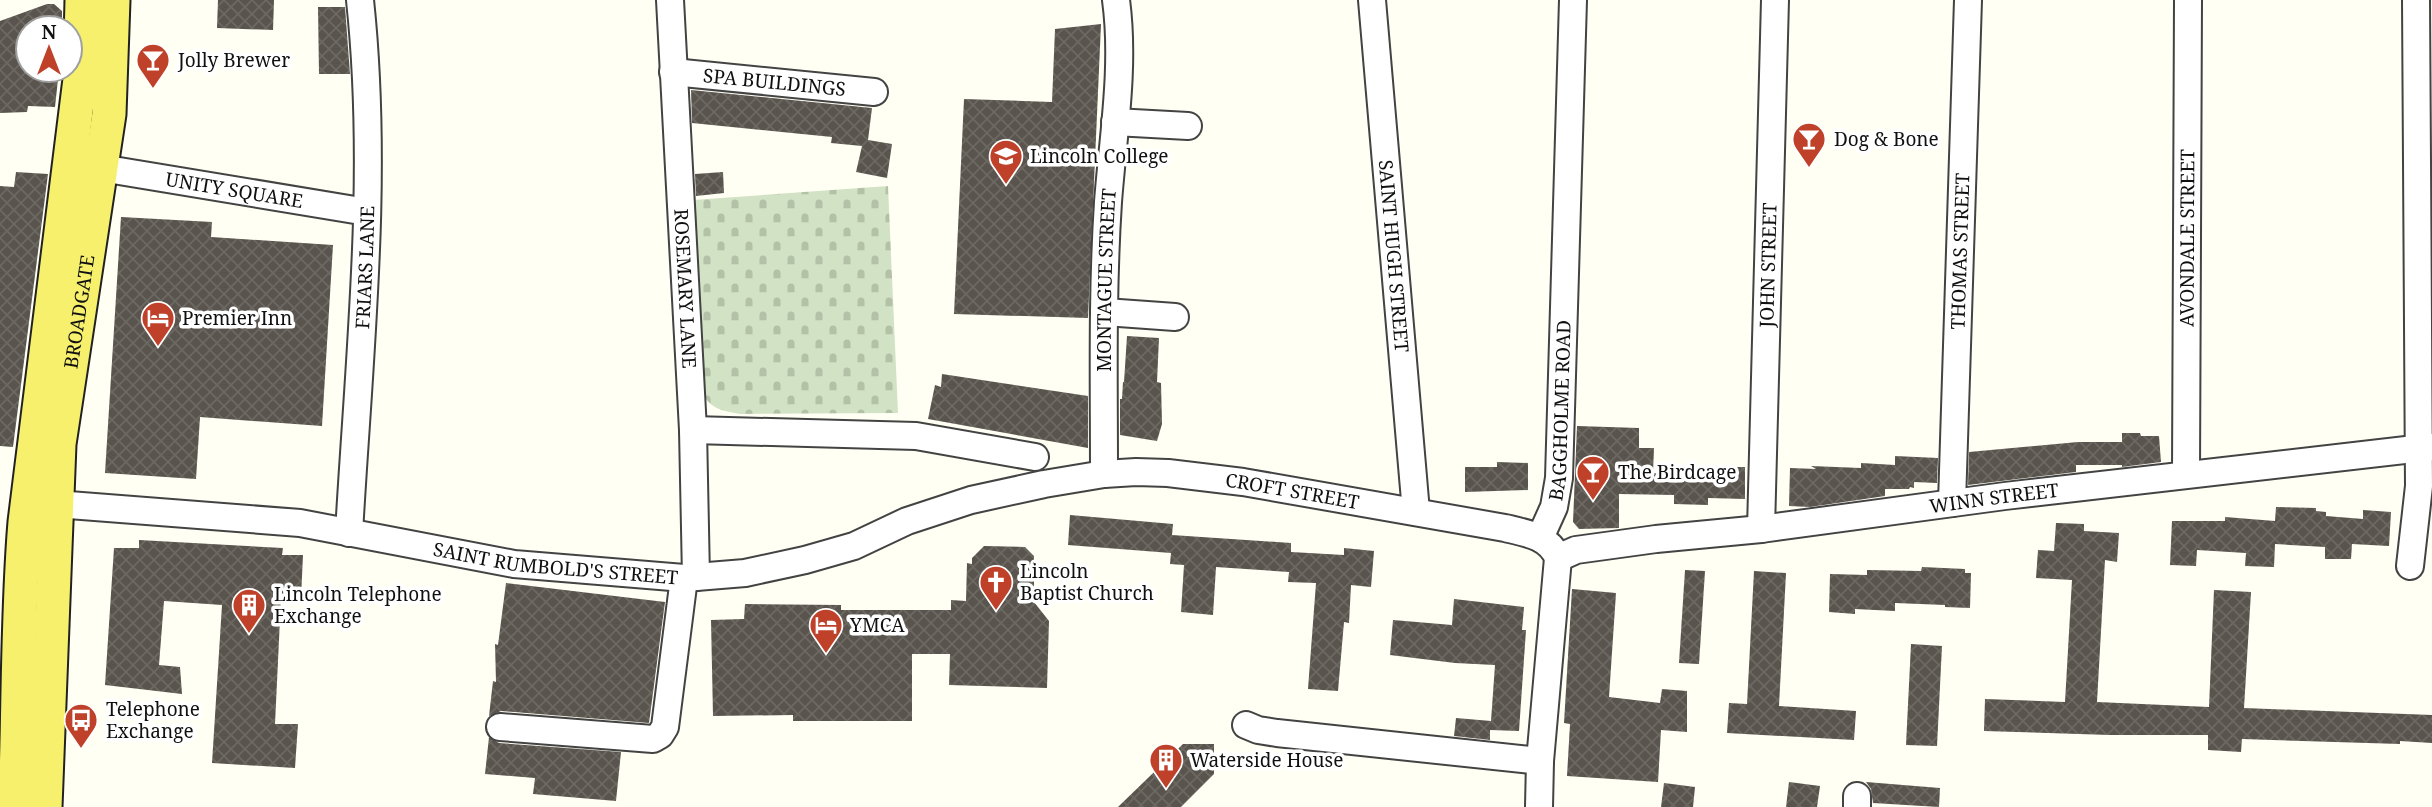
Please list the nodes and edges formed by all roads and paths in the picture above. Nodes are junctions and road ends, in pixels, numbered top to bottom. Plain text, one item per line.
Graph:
1 (82, 0) edge
2 (113, 0) edge
3 (360, 0) edge
4 (670, 0) edge
5 (1116, 0) edge
6 (1372, 0) edge
7 (1573, 0) edge
8 (1775, 0) edge
9 (1968, 0) edge
10 (2188, 0) edge
11 (2416, 0) edge
12 (673, 72) junction
13 (874, 92) dead end
14 (1115, 122) junction
15 (1188, 127) dead end
16 (101, 168) junction
17 (367, 212) junction
18 (1105, 312) junction
19 (1175, 317) dead end
20 (693, 430) junction
21 (2425, 448) edge
22 (1035, 457) dead end
23 (1104, 474) junction
24 (2186, 474) junction
25 (1044, 484) joint
26 (1952, 503) junction
27 (56, 504) junction
28 (1416, 512) junction
29 (1761, 529) junction
30 (349, 533) junction
31 (1540, 538) junction
32 (1558, 558) junction
33 (2410, 566) dead end
34 (690, 578) junction
35 (12, 630) edge
36 (1246, 726) dead end
37 (500, 727) dead end
38 (1540, 761) junction
39 (15, 807) edge
40 (45, 807) edge
41 (1539, 807) edge

1 - 35 main road, BROADGATE
2 - 16 main road, BROADGATE
3 - 17 street, FRIARS LANE
4 - 12 street, ROSEMARY LANE
5 - 14 street, MONTAGUE STREET
6 - 28 street, SAINT HUGH STREET
7 - 31 street, BAGGHOLME ROAD
8 - 29 street, JOHN STREET
9 - 26 street, THOMAS STREET
10 - 24 street, AVONDALE STREET
11 - 21 street
12 - 13 street, SPA BUILDINGS
12 - 20 street, ROSEMARY LANE
14 - 15 street
14 - 18 street, MONTAGUE STREET
16 - 17 street, UNITY SQUARE
16 - 27 main road, BROADGATE
17 - 30 street, FRIARS LANE
18 - 19 street
18 - 23 street, MONTAGUE STREET
20 - 22 street
20 - 34 street, ROSEMARY LANE
21 - 24 street, WINN STREET
21 - 33 street
23 - 25 street, CROFT STREET
23 - 28 street, CROFT STREET
24 - 26 street, WINN STREET
25 - 34 street, SAINT RUMBOLD'S STREET
26 - 29 street, WINN STREET
27 - 30 street, SAINT RUMBOLD'S STREET
27 - 40 main road, BROADGATE
28 - 31 street, CROFT STREET
29 - 32 street, WINN STREET
30 - 34 street, SAINT RUMBOLD'S STREET
31 - 32 street
32 - 38 street
34 - 37 street, ROSEMARY LANE
35 - 39 main road, BROADGATE
36 - 38 street
38 - 41 street

